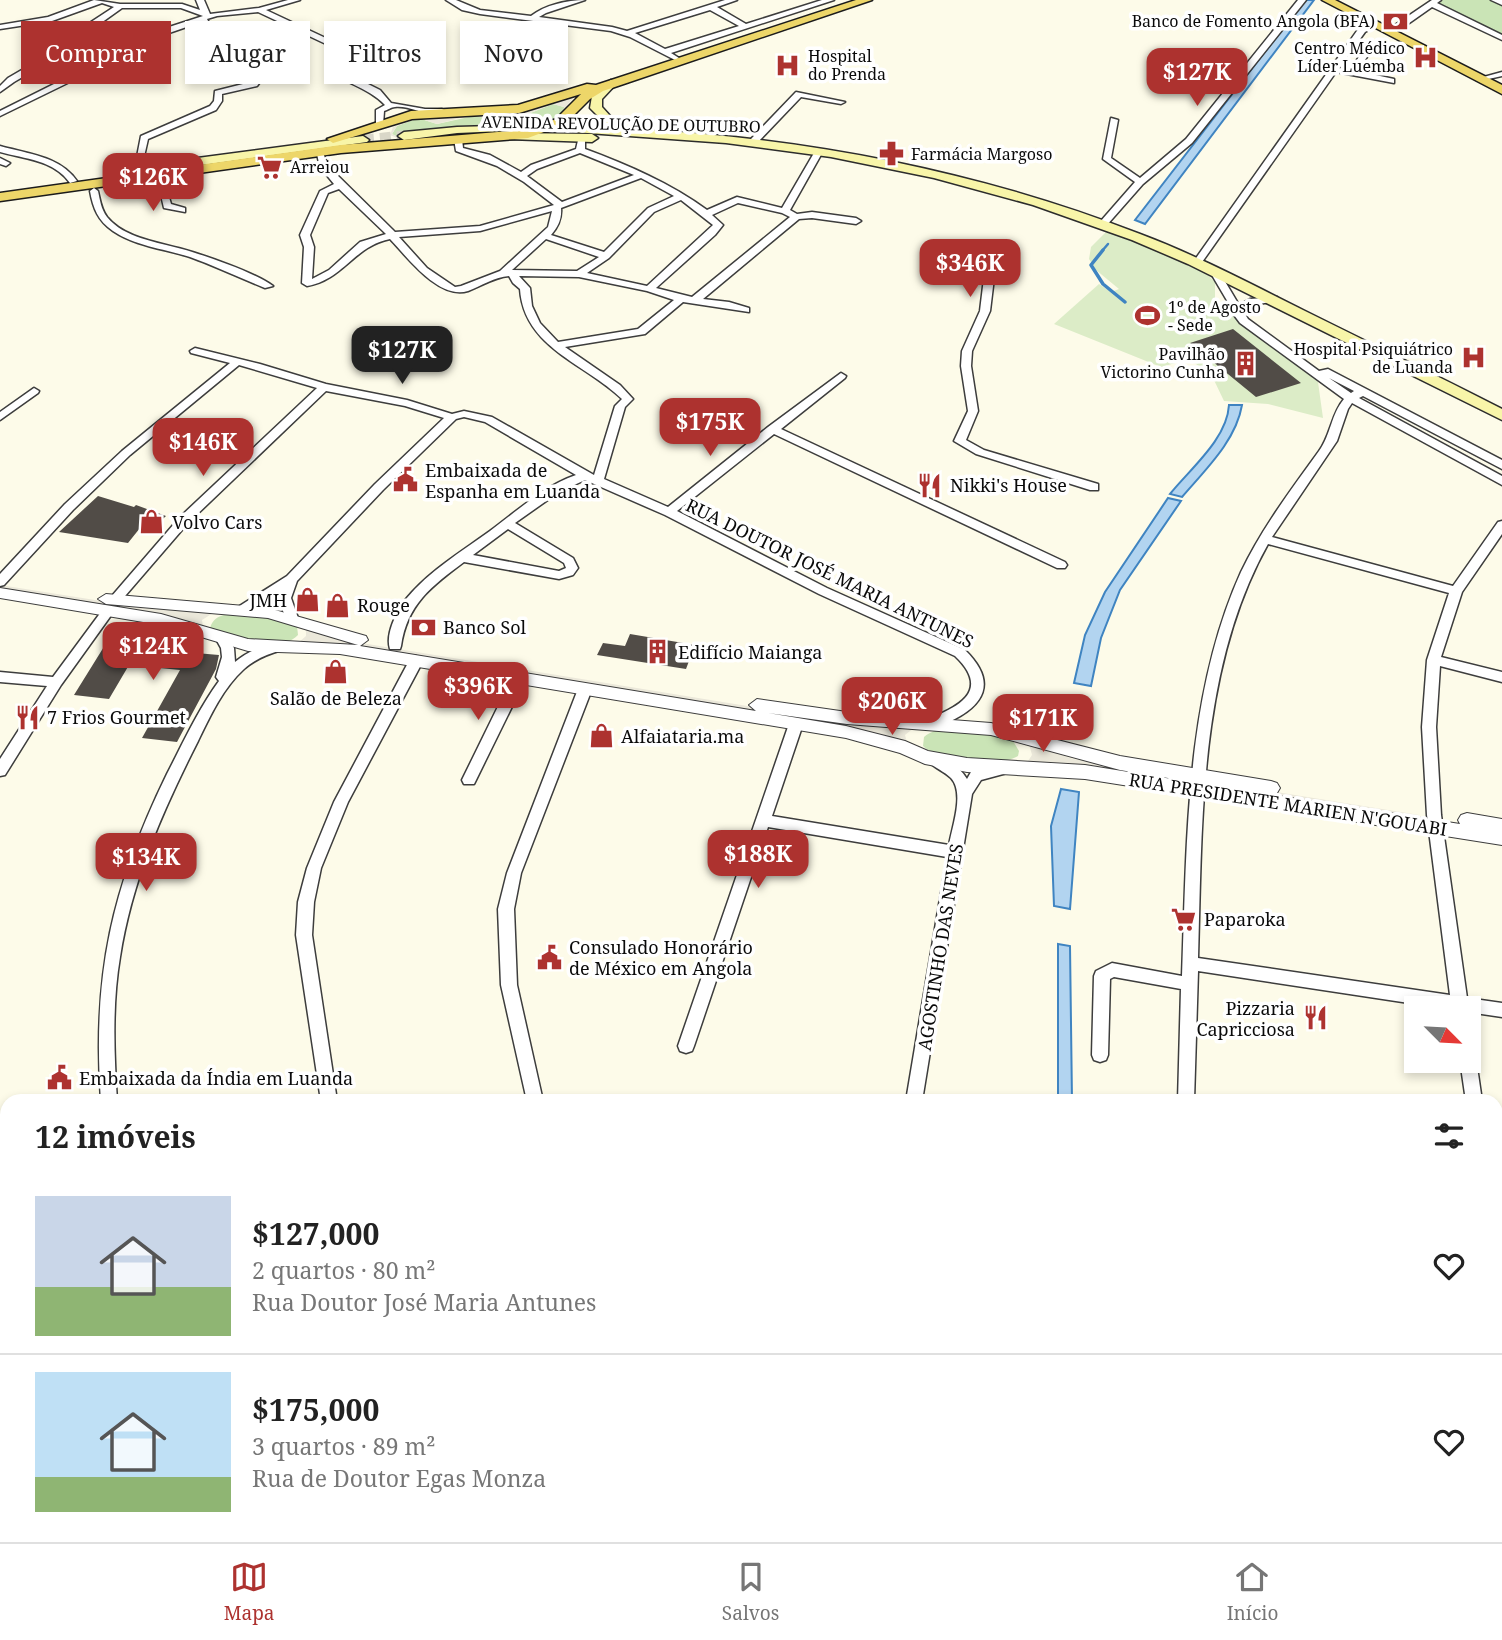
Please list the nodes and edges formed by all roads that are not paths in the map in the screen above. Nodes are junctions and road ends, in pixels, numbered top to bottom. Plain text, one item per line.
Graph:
1 (200, 0) edge
2 (296, 0) edge
3 (450, 0) edge
4 (581, 0) edge
5 (733, 0) edge
6 (830, 0) edge
7 (856, 0) edge
8 (867, 0) edge
9 (1302, 0) edge
10 (1327, 0) edge
11 (1333, 0) edge
12 (1496, 0) edge
13 (100, 1) edge
14 (1435, 2) edge
15 (1502, 3) edge
16 (120, 6) junction
17 (711, 7) junction
18 (259, 10) junction
19 (205, 16) junction
20 (533, 18) junction
21 (207, 21) edge
22 (1375, 25) junction
23 (0, 27) edge
24 (745, 27) junction
25 (1392, 31) junction
26 (628, 33) junction
27 (1502, 38) edge
28 (1368, 50) dead end
29 (670, 55) junction
30 (1334, 69) junction
31 (1352, 73) junction
32 (1502, 74) edge
33 (1484, 78) junction
34 (1391, 81) dead end
35 (611, 83) junction
36 (250, 84) edge
37 (1502, 89) edge
38 (0, 90) edge
39 (558, 98) junction
40 (841, 102) dead end
41 (388, 104) junction
42 (432, 113) junction
43 (0, 114) edge
44 (1114, 120) dead end
45 (379, 125) junction
46 (631, 128) junction
47 (534, 130) tunnel mouth
48 (511, 137) junction
49 (578, 138) junction
50 (404, 139) junction
51 (458, 139) junction
52 (754, 141) junction
53 (363, 143) junction
54 (771, 145) junction
55 (323, 146) junction
56 (0, 149) edge
57 (818, 153) junction
58 (136, 173) junction
59 (523, 175) junction
60 (642, 175) junction
61 (160, 180) dead end
62 (73, 181) junction
63 (1140, 182) junction
64 (340, 185) junction
65 (94, 191) dead end
66 (0, 195) edge
67 (680, 197) junction
68 (558, 206) junction
69 (182, 210) dead end
70 (785, 211) junction
71 (705, 215) junction
72 (796, 217) junction
73 (856, 221) dead end
74 (1103, 224) junction
75 (392, 235) junction
76 (546, 236) junction
77 (606, 256) junction
78 (1198, 263) junction
79 (1214, 270) junction
80 (508, 273) junction
81 (579, 274) junction
82 (989, 278) dead end
83 (268, 286) dead end
84 (649, 289) junction
85 (681, 299) junction
86 (1273, 299) junction
87 (695, 300) junction
88 (745, 310) dead end
89 (1236, 312) junction
90 (554, 346) junction
91 (1280, 348) junction
92 (195, 351) dead end
93 (238, 361) junction
94 (841, 376) dead end
95 (324, 387) junction
96 (34, 391) dead end
97 (1363, 391) junction
98 (1349, 397) junction
99 (1502, 415) edge
100 (0, 417) edge
101 (452, 417) junction
102 (772, 429) junction
103 (1502, 465) edge
104 (592, 477) junction
105 (1502, 481) edge
106 (1094, 487) dead end
107 (669, 512) junction
108 (508, 524) junction
109 (1502, 524) edge
110 (1497, 539) edge
111 (1266, 540) junction
112 (461, 557) junction
113 (1061, 565) dead end
114 (291, 579) junction
115 (0, 582) edge
116 (1456, 591) junction
117 (0, 593) edge
118 (112, 605) junction
119 (241, 610) junction
120 (292, 618) junction
121 (222, 639) junction
122 (395, 646) junction
123 (277, 647) junction
124 (1434, 660) junction
125 (416, 661) junction
126 (0, 677) edge
127 (1502, 677) edge
128 (519, 678) junction
129 (56, 682) junction
130 (585, 689) junction
131 (216, 694) junction
132 (796, 724) junction
133 (930, 724) junction
134 (1011, 733) junction
135 (925, 757) junction
136 (1010, 768) junction
137 (0, 771) edge
138 (469, 780) dead end
139 (1198, 782) junction
140 (965, 793) junction
141 (763, 820) junction
142 (1435, 821) junction
143 (1502, 826) edge
144 (1502, 838) edge
145 (956, 852) junction
146 (1189, 963) junction
147 (1189, 984) junction
148 (1458, 996) edge
149 (1404, 997) edge
150 (1481, 1008) edge
151 (1502, 1010) edge
152 (686, 1046) dead end
153 (1100, 1055) dead end
154 (1470, 1073) edge
155 (109, 1094) edge
156 (328, 1094) edge
157 (533, 1094) edge
158 (915, 1094) edge
159 (1186, 1094) edge
160 (1473, 1094) edge

1 - 19 street
2 - 18 street
3 - 20 street
4 - 20 street
5 - 17 street
6 - 24 street
7 - 29 main road
8 - 35 main road
9 - 63 street
10 - 22 main road
11 - 25 main road
12 - 15 street
13 - 16 street
13 - 23 street
14 - 25 street
14 - 27 street
16 - 19 street
16 - 38 street
17 - 24 street
17 - 26 street
18 - 19 street
18 - 41 street
19 - 21 street
19 - 43 street
20 - 26 street
22 - 30 street
22 - 37 main road
24 - 29 street
25 - 33 main road
26 - 29 street
28 - 31 street
29 - 39 main road
30 - 31 street
30 - 78 street
31 - 34 street
32 - 33 street
33 - 37 main road
35 - 46 main road
35 - 48 main road
36 - 58 street
39 - 41 street
39 - 42 main road
40 - 52 street
41 - 45 street
42 - 45 main road
42 - 50 main road
44 - 63 street
45 - 55 main road
46 - 49 main road, AVENIDA REVOLUÇÃO DE OUTUBRO
46 - 52 main road, AVENIDA REVOLUÇÃO DE OUTUBRO
47 - 50 main road, AVENIDA REVOLUÇÃO DE OUTUBRO
48 - 49 main road, AVENIDA REVOLUÇÃO DE OUTUBRO
48 - 51 main road, AVENIDA REVOLUÇÃO DE OUTUBRO
49 - 54 main road, AVENIDA REVOLUÇÃO DE OUTUBRO
49 - 59 street
49 - 60 street
50 - 51 main road, AVENIDA REVOLUÇÃO DE OUTUBRO
50 - 53 main road, AVENIDA REVOLUÇÃO DE OUTUBRO
51 - 59 street
52 - 54 main road, AVENIDA REVOLUÇÃO DE OUTUBRO
53 - 55 main road, AVENIDA REVOLUÇÃO DE OUTUBRO
53 - 58 main road, AVENIDA REVOLUÇÃO DE OUTUBRO
54 - 57 main road, AVENIDA REVOLUÇÃO DE OUTUBRO
55 - 58 main road, AVENIDA REVOLUÇÃO DE OUTUBRO
55 - 64 street
56 - 62 street
57 - 70 street
57 - 74 main road, AVENIDA REVOLUÇÃO DE OUTUBRO
58 - 62 main road, AVENIDA REVOLUÇÃO DE OUTUBRO
58 - 66 main road, AVENIDA REVOLUÇÃO DE OUTUBRO
59 - 68 street
60 - 67 street
60 - 68 street
61 - 69 street
62 - 66 main road, AVENIDA REVOLUÇÃO DE OUTUBRO
63 - 74 street
64 - 75 street
64 - 75 street
65 - 83 street
67 - 71 street
67 - 77 street
68 - 75 street
68 - 76 street
70 - 71 street
70 - 72 street
71 - 84 street
72 - 73 street
72 - 87 street
74 - 78 main road, AVENIDA REVOLUÇÃO DE OUTUBRO
75 - 80 street
76 - 77 street
76 - 80 street
77 - 81 street
78 - 79 main road, AVENIDA REVOLUÇÃO DE OUTUBRO
79 - 86 main road, AVENIDA REVOLUÇÃO DE OUTUBRO
79 - 89 street
80 - 81 street
80 - 90 street
81 - 84 street
82 - 106 street
84 - 85 street
85 - 87 street
85 - 90 street
86 - 89 street
86 - 99 main road, AVENIDA REVOLUÇÃO DE OUTUBRO
87 - 88 street
89 - 91 street
90 - 104 street
91 - 97 street
91 - 98 street
92 - 93 street
93 - 95 street
93 - 115 street
94 - 102 street
95 - 101 street
95 - 118 street
96 - 100 street
97 - 98 street
97 - 103 street
98 - 105 street
98 - 111 street
101 - 104 street
101 - 114 street
102 - 107 street
102 - 113 street
104 - 107 street
104 - 108 street
107 - 133 street, RUA DOUTOR JOSÉ MARIA ANTUNES
108 - 112 street
108 - 112 street
109 - 110 street
110 - 116 street
111 - 116 street
111 - 139 street
112 - 122 street
114 - 119 street
114 - 120 street
115 - 118 street, RUA PRESIDENTE MARIEN N'GOUABI
116 - 124 street
117 - 118 street, RUA PRESIDENTE MARIEN N'GOUABI
118 - 119 street, RUA PRESIDENTE MARIEN N'GOUABI
118 - 121 street, RUA PRESIDENTE MARIEN N'GOUABI
118 - 129 street
119 - 120 street, RUA PRESIDENTE MARIEN N'GOUABI
119 - 121 street
120 - 122 street, RUA PRESIDENTE MARIEN N'GOUABI
120 - 123 street
121 - 123 street, RUA PRESIDENTE MARIEN N'GOUABI
121 - 131 street
122 - 133 street, RUA PRESIDENTE MARIEN N'GOUABI
123 - 125 street, RUA PRESIDENTE MARIEN N'GOUABI
123 - 131 street
124 - 127 street
124 - 142 street
125 - 128 street, RUA PRESIDENTE MARIEN N'GOUABI
125 - 156 street
126 - 129 street
128 - 130 street, RUA PRESIDENTE MARIEN N'GOUABI
128 - 138 street
129 - 137 street
130 - 132 street, RUA PRESIDENTE MARIEN N'GOUABI
130 - 157 street
131 - 155 street
132 - 135 street, RUA PRESIDENTE MARIEN N'GOUABI
132 - 141 street
133 - 134 street, RUA PRESIDENTE MARIEN N'GOUABI
133 - 135 street
134 - 136 street
134 - 139 street, RUA PRESIDENTE MARIEN N'GOUABI
135 - 136 street, RUA PRESIDENTE MARIEN N'GOUABI
135 - 140 street
136 - 139 street, RUA PRESIDENTE MARIEN N'GOUABI
136 - 140 street
139 - 142 street, RUA PRESIDENTE MARIEN N'GOUABI
139 - 146 street
140 - 145 street, AGOSTINHO DAS NEVES
141 - 145 street
141 - 152 street
142 - 143 street, RUA PRESIDENTE MARIEN N'GOUABI
142 - 144 street, RUA PRESIDENTE MARIEN N'GOUABI
142 - 148 street
145 - 158 street, AGOSTINHO DAS NEVES
146 - 147 street
146 - 149 street
147 - 153 street
147 - 159 street
150 - 151 street
154 - 160 street

